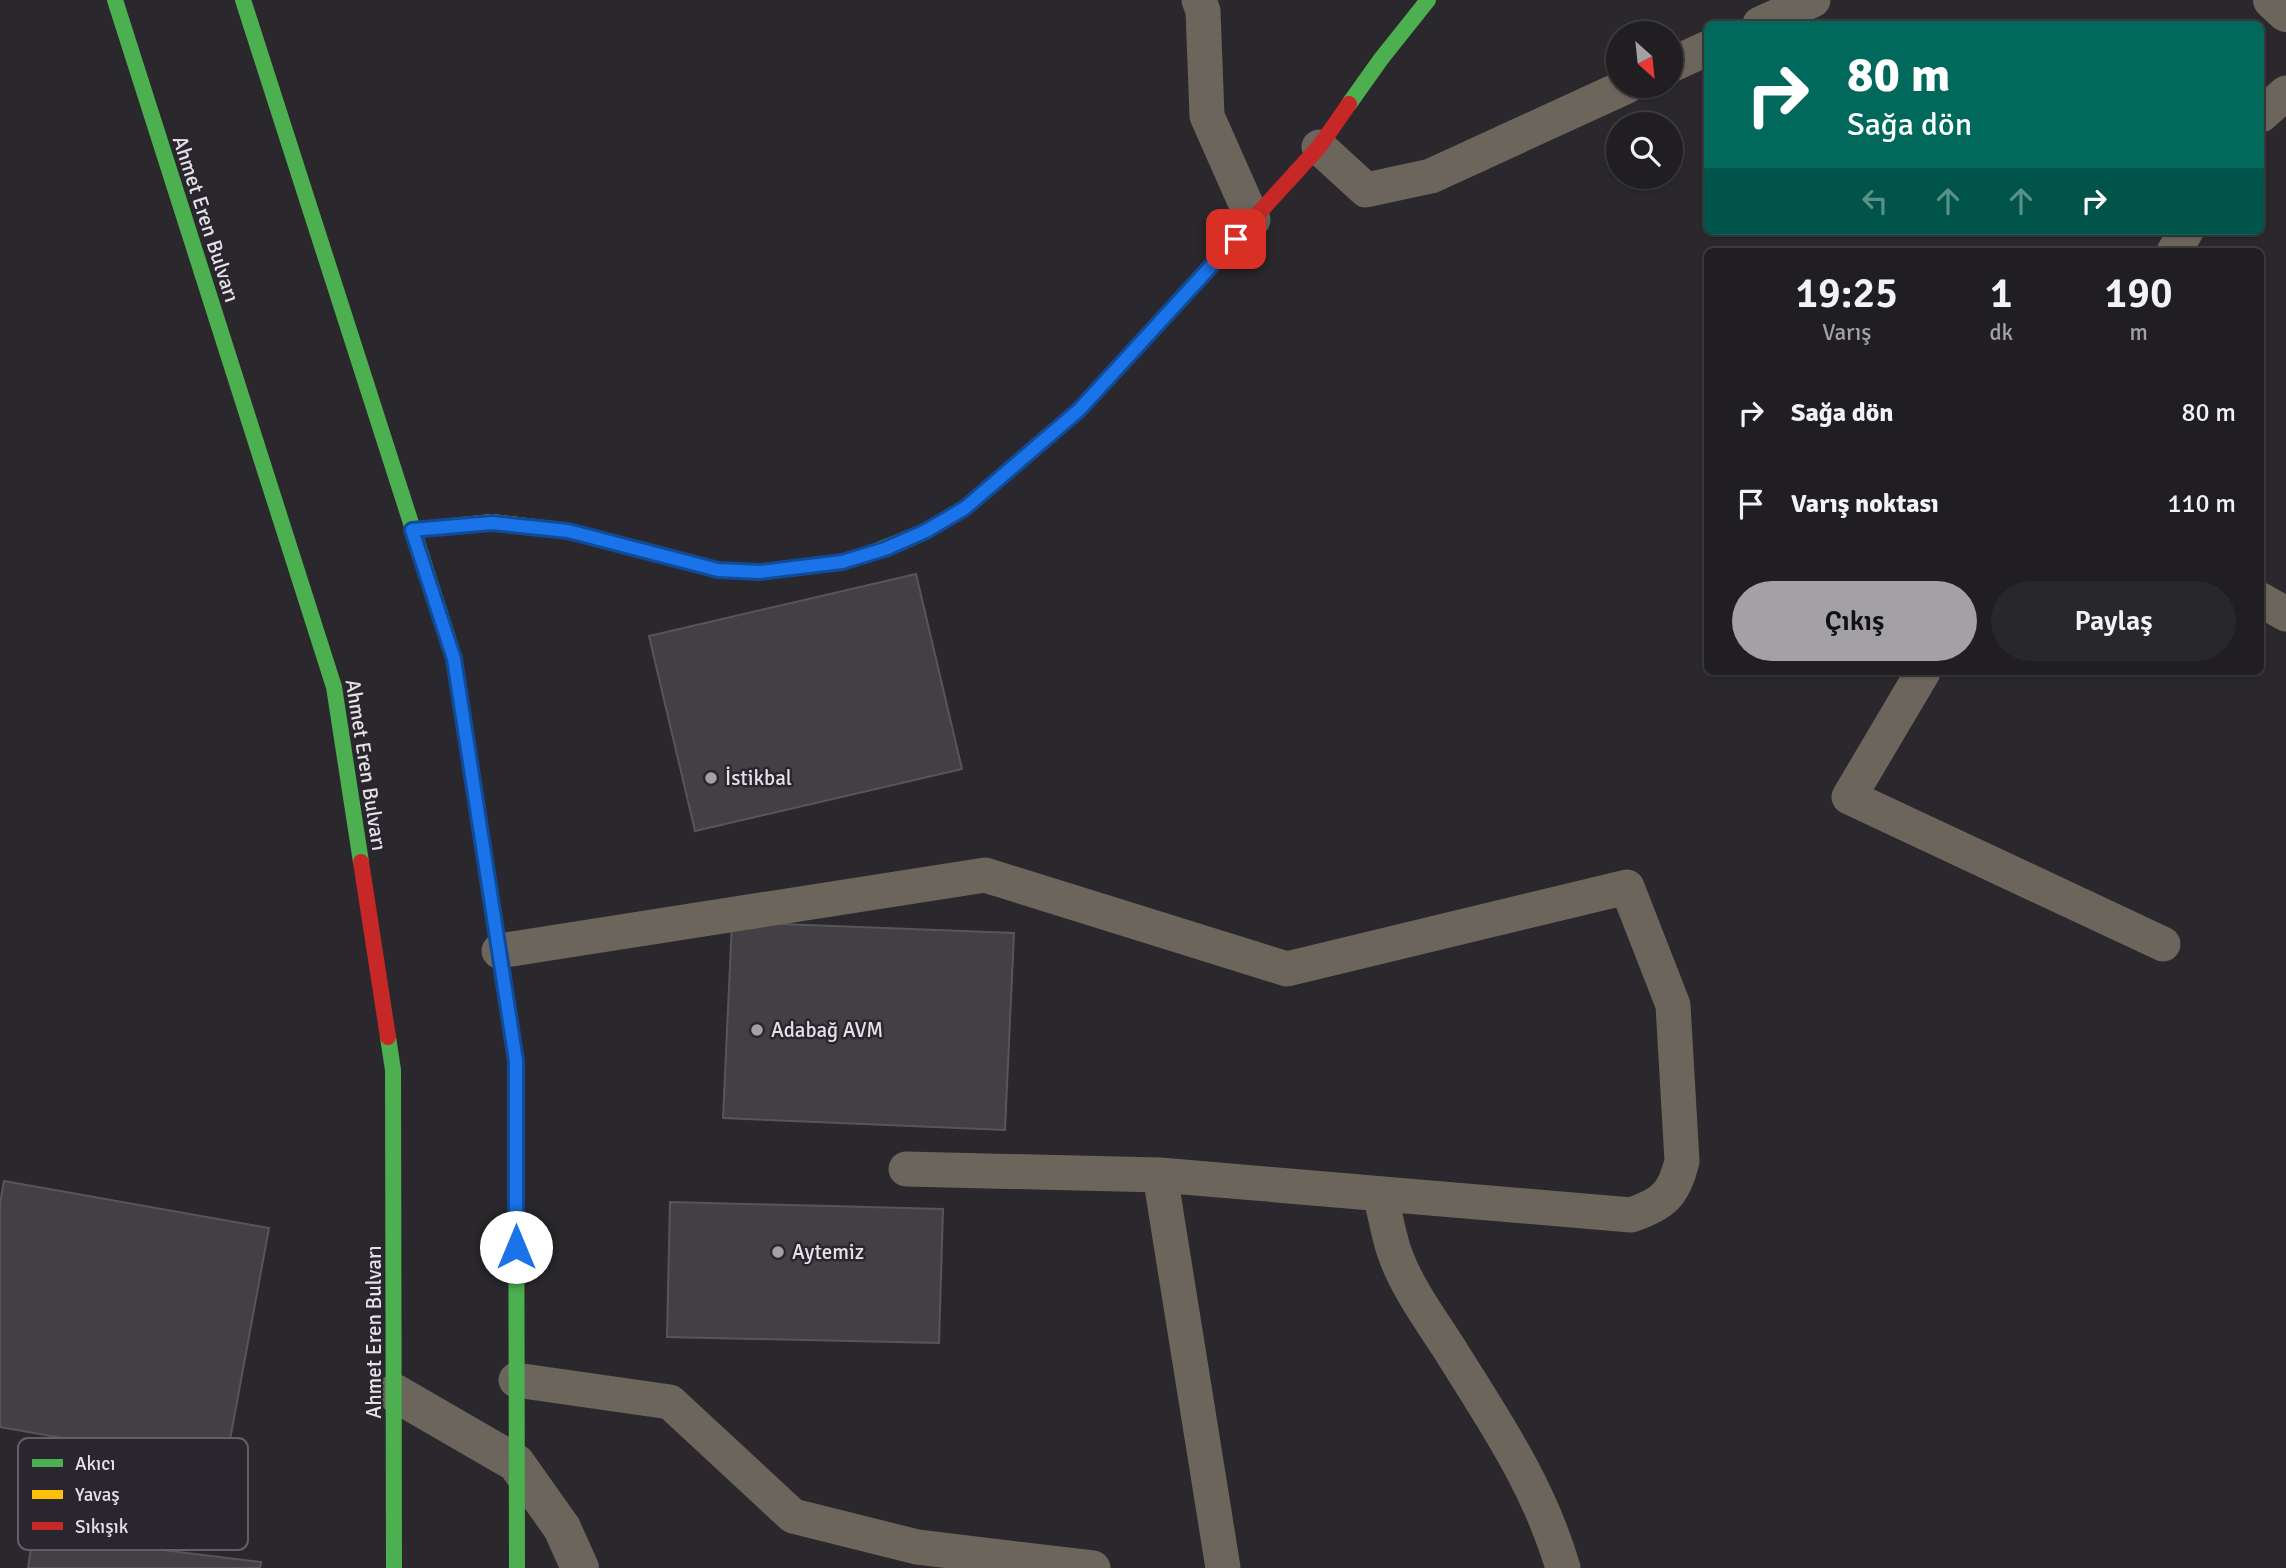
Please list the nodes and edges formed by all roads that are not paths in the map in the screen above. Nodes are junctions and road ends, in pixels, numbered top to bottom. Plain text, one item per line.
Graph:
1 (115, 0) edge
2 (243, 0) edge
3 (1199, 0) edge
4 (1428, 0) edge
5 (1813, 0) edge
6 (2272, 0) edge
7 (2286, 13) edge
8 (1767, 21) edge
9 (1704, 50) edge
10 (1684, 59) edge
11 (2286, 93) edge
12 (1606, 96) edge
13 (2264, 112) edge
14 (1319, 147) junction
15 (1253, 219) junction
16 (412, 530) junction
17 (2264, 602) edge
18 (2286, 614) edge
19 (1921, 675) edge
20 (2163, 944) dead end
21 (499, 951) junction
22 (906, 1169) dead end
23 (1160, 1175) junction
24 (1380, 1194) junction
25 (516, 1380) junction
26 (395, 1393) junction
27 (516, 1463) junction
28 (394, 1568) edge
29 (517, 1568) edge
30 (580, 1568) edge
31 (1093, 1568) edge
32 (1223, 1568) edge
33 (1563, 1568) edge

1 - 26 main road, Ahmet Eren Bulvarı
2 - 16 main road
3 - 15 lane
4 - 14 main road
5 - 8 lane
6 - 7 street
9 - 10 lane
11 - 13 lane
12 - 14 lane
14 - 15 main road
15 - 16 main road
16 - 21 main road
17 - 18 lane
19 - 20 lane
21 - 24 lane
21 - 25 main road
22 - 23 lane
23 - 24 lane
23 - 32 lane
24 - 33 lane
25 - 27 main road
25 - 31 lane
26 - 27 street
26 - 28 main road, Ahmet Eren Bulvarı
27 - 29 main road
27 - 30 street

